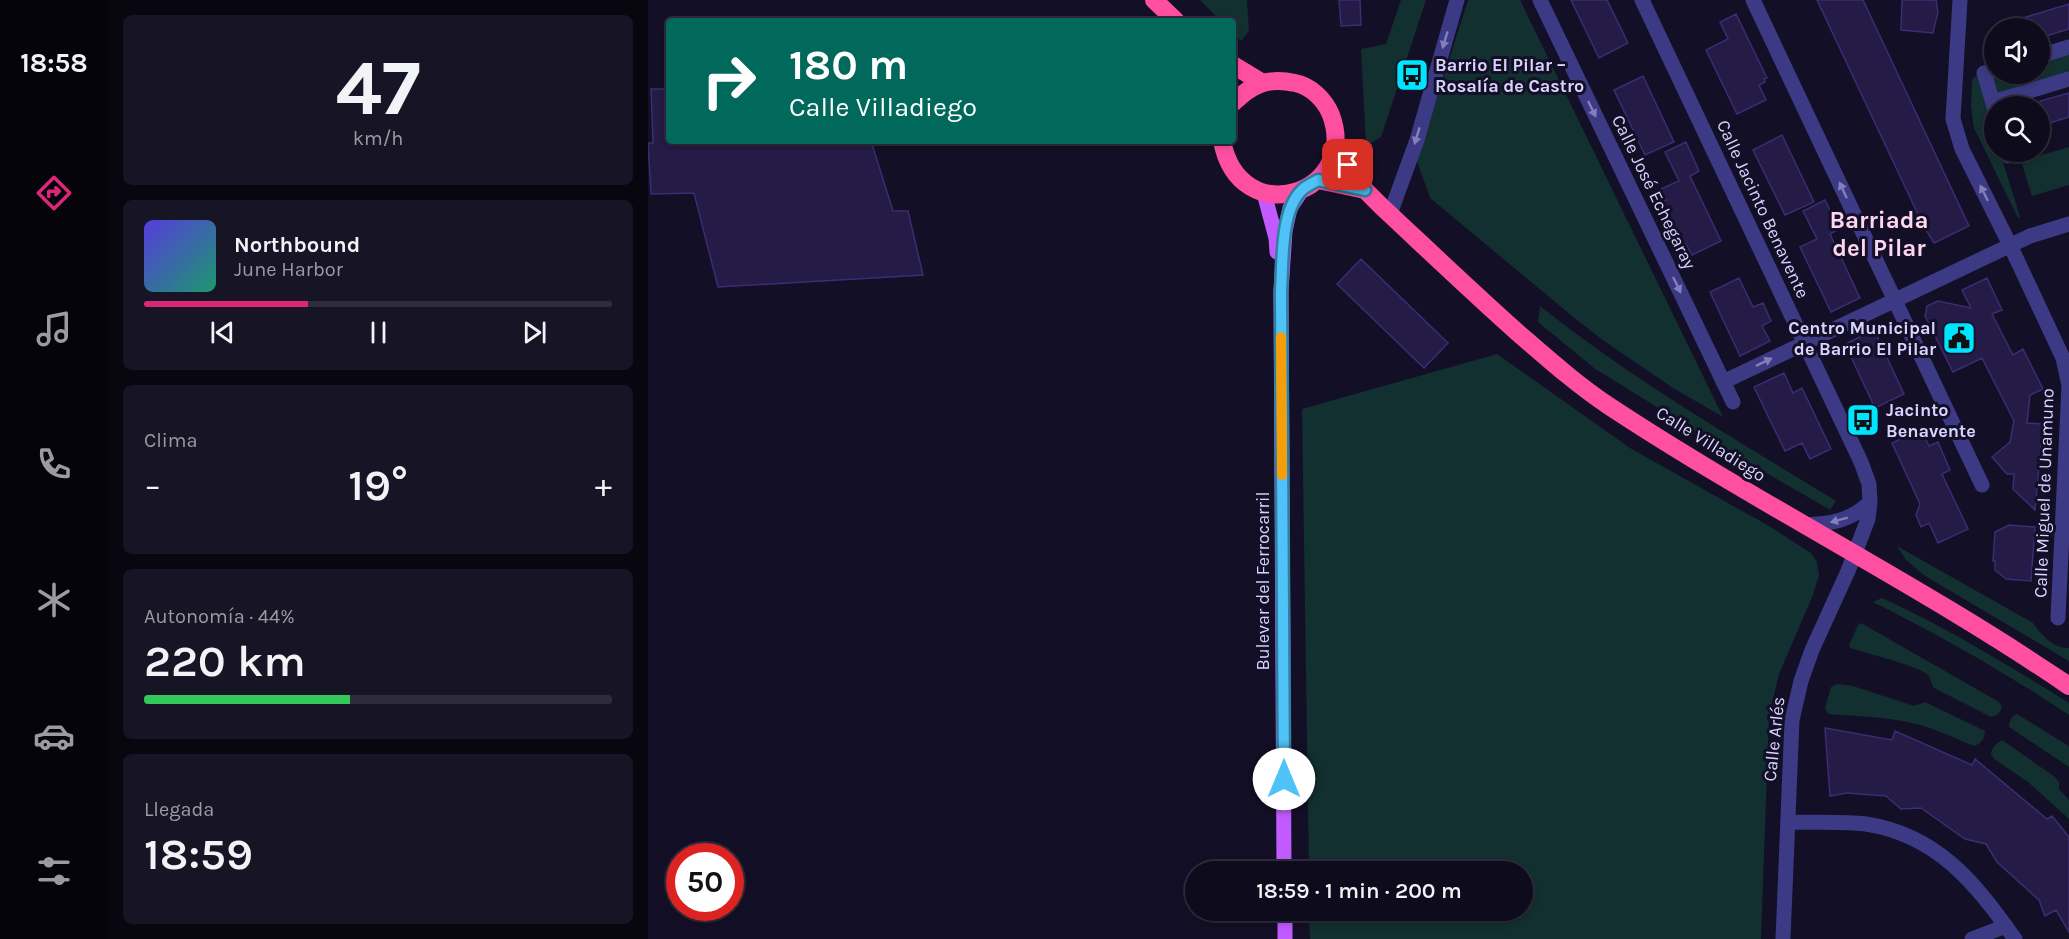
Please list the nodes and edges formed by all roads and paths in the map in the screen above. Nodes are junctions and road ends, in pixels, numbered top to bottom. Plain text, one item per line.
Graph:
1 (1154, 0) edge
2 (1457, 0) edge
3 (1540, 0) edge
4 (1642, 0) edge
5 (1753, 0) edge
6 (1960, 0) edge
7 (1173, 18) edge
8 (2069, 46) edge
9 (2050, 53) edge
10 (1236, 67) edge
11 (2069, 79) edge
12 (1262, 82) junction
13 (2022, 96) edge
14 (1236, 100) edge
15 (1223, 144) edge
16 (1336, 146) junction
17 (1318, 180) junction
18 (1302, 190) junction
19 (1365, 190) junction
20 (1264, 193) junction
21 (1390, 214) junction
22 (2069, 224) edge
23 (2010, 245) junction
24 (1281, 291) junction
25 (1895, 300) junction
26 (1805, 343) junction
27 (1723, 382) junction
28 (2069, 385) edge
29 (1733, 402) dead end
30 (1982, 485) dead end
31 (1870, 502) junction
32 (1804, 525) junction
33 (1855, 554) junction
34 (2058, 618) dead end
35 (2069, 686) edge
36 (1788, 822) junction
37 (1284, 861) edge
38 (1285, 921) edge
39 (2006, 926) junction
40 (1285, 939) edge
41 (1783, 939) edge
42 (1972, 939) edge
43 (2015, 939) edge

1 - 7 highway
2 -> 21 street
3 -> 27 street, Calle José Echegaray
4 - 26 street, Calle Jacinto Benavente
25 -> 5 street
23 -> 6 street, Calle Miguel de Unamuno
8 - 9 street
10 - 12 highway
11 - 13 street
12 - 14 highway
12 - 16 highway
15 - 20 highway
16 - 17 highway
16 - 19 highway, Calle Villadiego
17 - 18 highway
17 - 19 highway
18 - 20 highway
18 - 24 main road, Bulevar del Ferrocarril
19 - 21 highway, Calle Villadiego
20 - 24 main road, Bulevar del Ferrocarril
21 - 32 highway, Calle Villadiego
22 - 23 street
23 - 25 street
23 - 28 street, Calle Miguel de Unamuno
24 - 37 main road, Bulevar del Ferrocarril
25 - 26 street
25 - 30 street
27 -> 26 street
26 - 31 street, Calle Jacinto Benavente
27 - 29 street, Calle José Echegaray
28 - 34 street, Calle Miguel de Unamuno
31 -> 32 street
31 - 33 street, Calle Jacinto Benavente
32 - 33 highway, Calle Villadiego
33 - 35 highway, Calle Villadiego
33 - 36 street, Calle Arlés
36 - 39 street
36 - 41 street, Calle Arlés
38 - 40 main road
39 - 42 street
39 - 43 street

